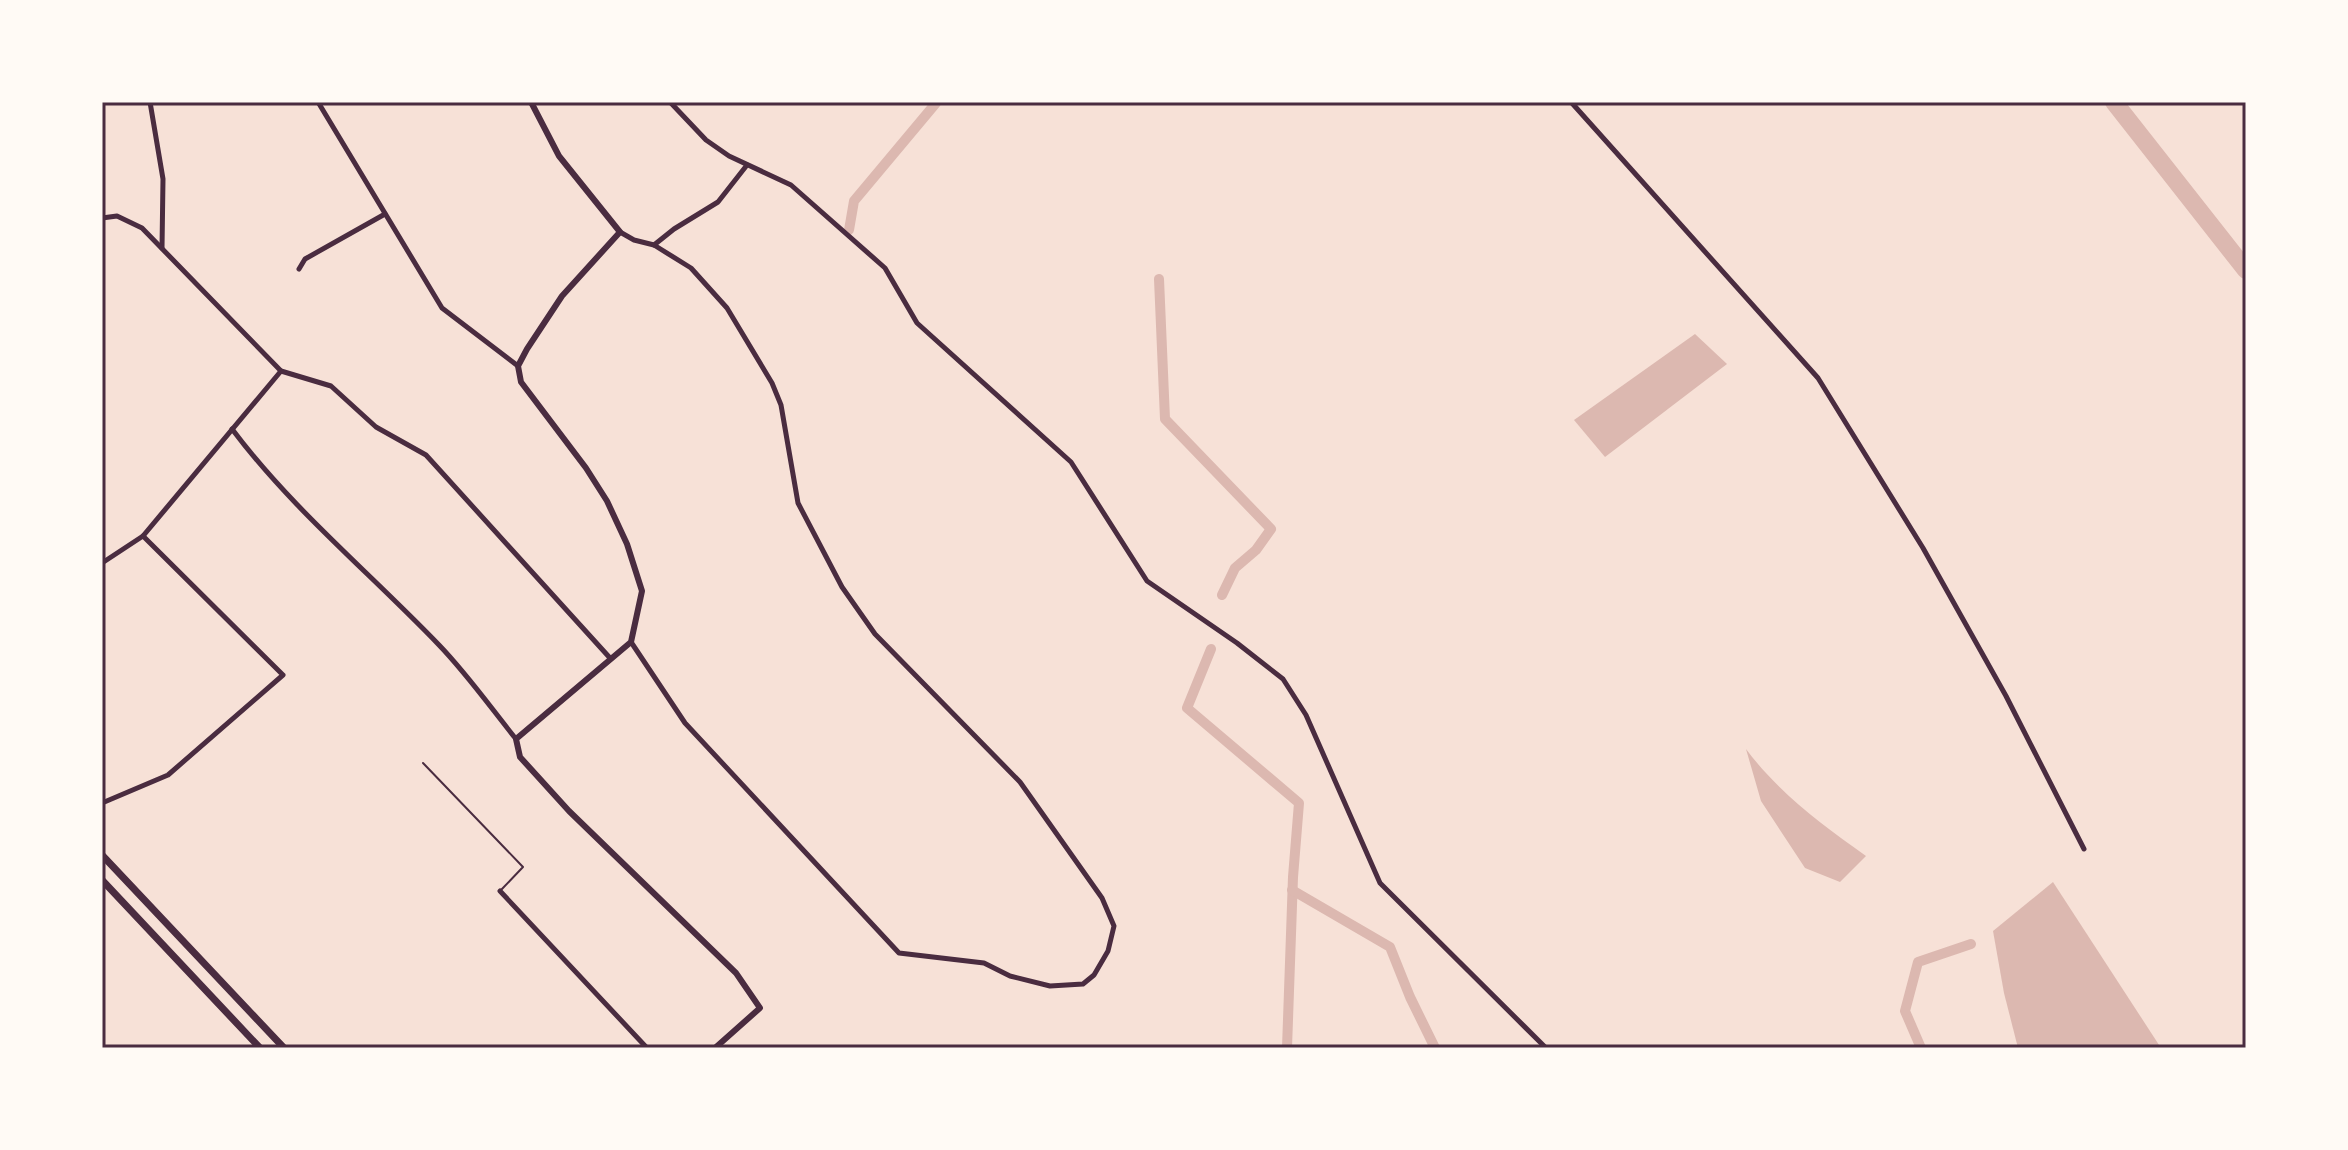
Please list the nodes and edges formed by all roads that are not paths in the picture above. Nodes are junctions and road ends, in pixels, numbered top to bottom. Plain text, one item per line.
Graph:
1 (150, 102) edge
2 (318, 102) edge
3 (531, 102) edge
4 (670, 102) edge
5 (1571, 102) edge
6 (747, 165) junction
7 (385, 214) junction
8 (102, 218) edge
9 (620, 232) junction
10 (654, 245) junction
11 (162, 249) junction
12 (299, 269) dead end
13 (518, 366) junction
14 (281, 371) junction
15 (232, 429) junction
16 (143, 536) junction
17 (102, 563) edge
18 (631, 642) junction
19 (610, 658) junction
20 (516, 739) junction
21 (423, 763) dead end
22 (102, 803) edge
23 (2084, 849) dead end
24 (102, 855) edge
25 (102, 880) edge
26 (500, 891) joint
27 (260, 1048) edge
28 (284, 1048) edge
29 (647, 1048) edge
30 (715, 1048) edge
31 (1546, 1048) edge

1 - 11 street
2 - 7 street
3 - 9 street
4 - 6 street
5 - 23 street
6 - 10 street
6 - 31 street
7 - 12 street
7 - 13 street
8 - 11 street
9 - 10 street
9 - 13 street
10 - 18 street
11 - 14 street
13 - 18 street
14 - 15 street
14 - 19 street
15 - 16 street
15 - 20 street
16 - 17 street
16 - 22 street
18 - 19 street
19 - 20 street
20 - 30 street
21 - 26 lane
24 - 28 main road
25 - 27 main road
26 - 29 street

